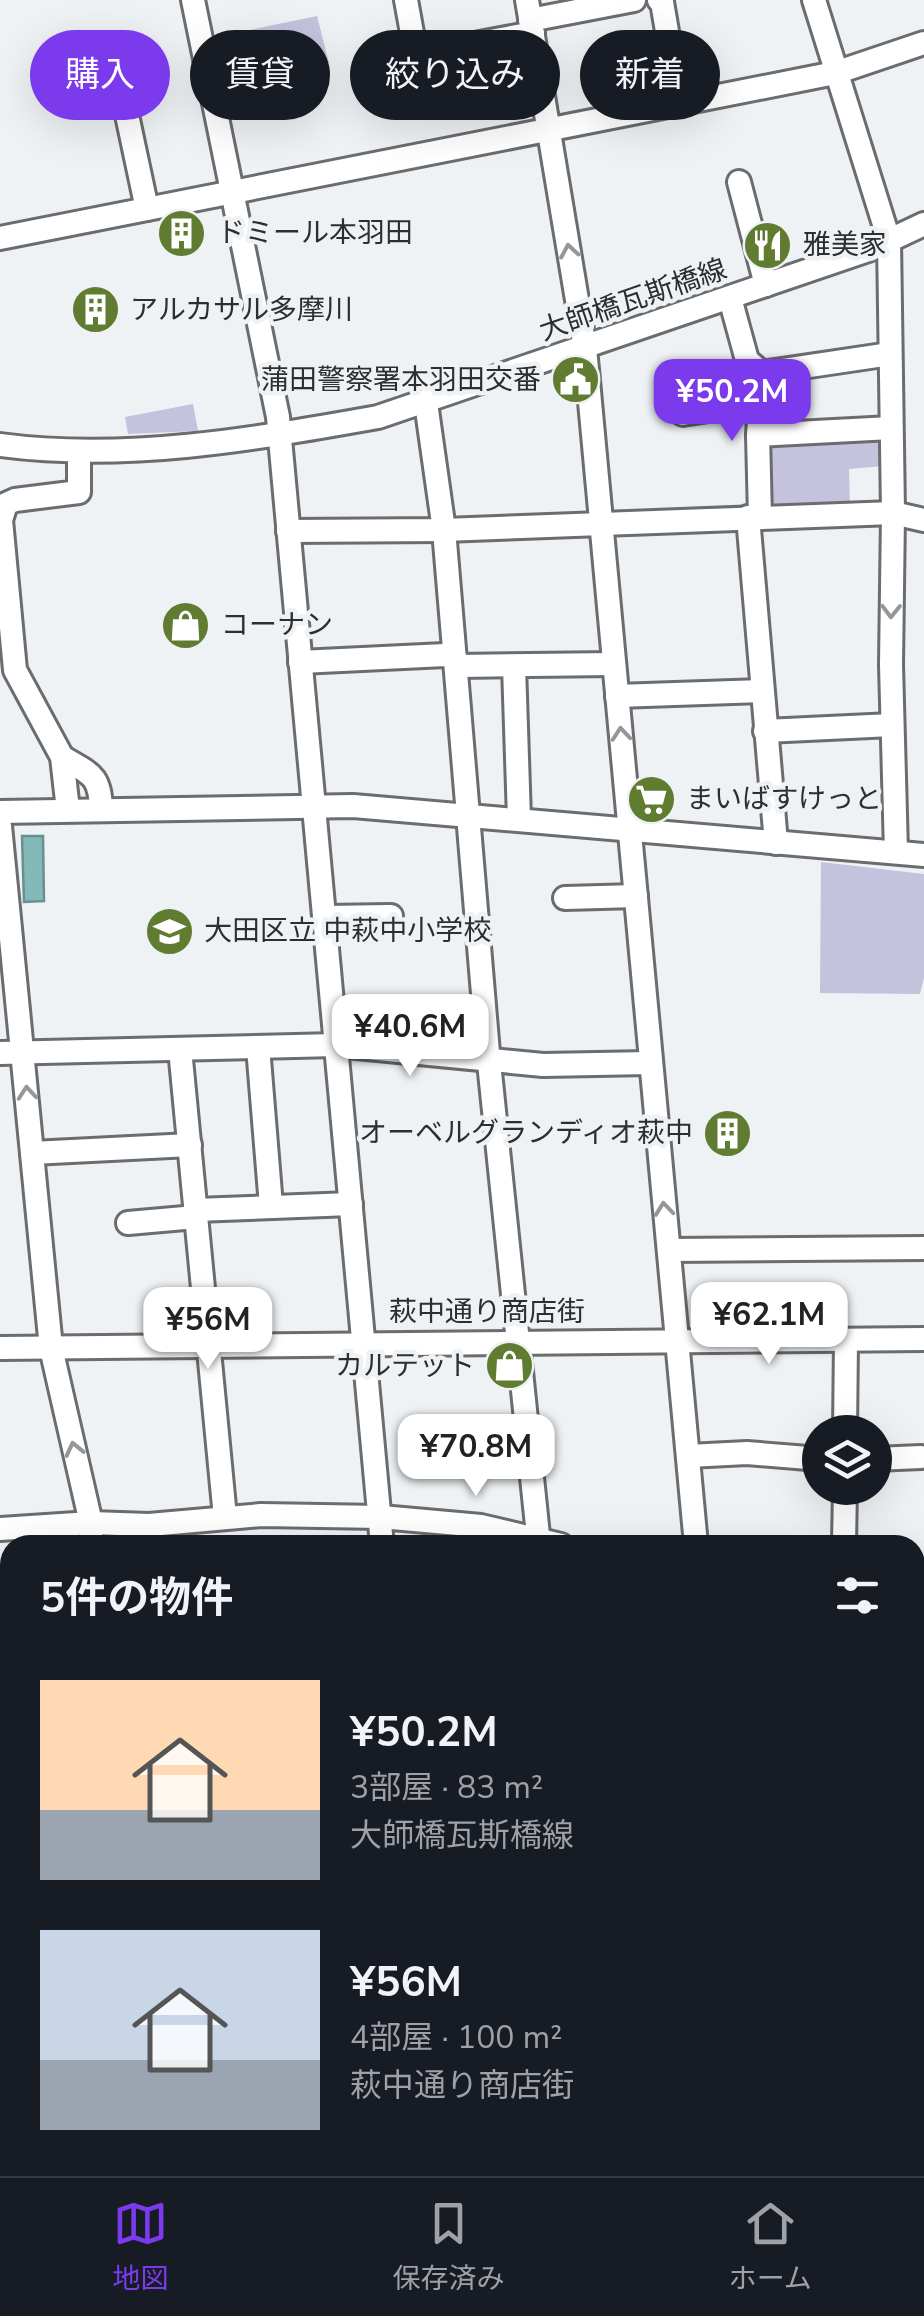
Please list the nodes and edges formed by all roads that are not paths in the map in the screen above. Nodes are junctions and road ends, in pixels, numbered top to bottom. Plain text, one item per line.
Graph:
1 (193, 0) edge
2 (406, 0) edge
3 (634, 0) edge
4 (659, 0) edge
5 (814, 0) edge
6 (530, 18) edge
7 (667, 30) edge
8 (924, 43) edge
9 (835, 73) junction
10 (720, 94) edge
11 (129, 120) edge
12 (592, 120) edge
13 (548, 129) junction
14 (739, 182) dead end
15 (232, 192) junction
16 (147, 209) junction
17 (924, 224) edge
18 (0, 238) edge
19 (889, 240) junction
20 (766, 285) junction
21 (730, 298) junction
22 (585, 348) junction
23 (890, 354) junction
24 (762, 372) junction
25 (759, 402) junction
26 (426, 404) junction
27 (683, 414) dead end
28 (891, 428) junction
29 (280, 434) junction
30 (758, 435) junction
31 (0, 445) edge
32 (44, 451) junction
33 (79, 452) junction
34 (48, 494) junction
35 (893, 513) junction
36 (754, 517) junction
37 (924, 520) edge
38 (602, 525) junction
39 (444, 530) junction
40 (288, 531) junction
41 (300, 662) junction
42 (456, 662) junction
43 (614, 664) junction
44 (514, 666) junction
45 (762, 692) junction
46 (618, 696) junction
47 (892, 725) junction
48 (765, 730) junction
49 (62, 756) junction
50 (312, 805) junction
51 (68, 810) junction
52 (101, 810) junction
53 (0, 812) edge
54 (468, 814) junction
55 (519, 819) junction
56 (0, 826) edge
57 (630, 831) junction
58 (776, 843) junction
59 (896, 852) junction
60 (924, 855) edge
61 (636, 896) junction
62 (565, 898) dead end
63 (391, 916) dead end
64 (325, 917) junction
65 (336, 1045) junction
66 (258, 1047) junction
67 (180, 1049) junction
68 (0, 1053) edge
69 (24, 1053) junction
70 (489, 1060) junction
71 (650, 1062) junction
72 (190, 1144) junction
73 (32, 1153) junction
74 (351, 1204) junction
75 (271, 1206) junction
76 (196, 1214) junction
77 (128, 1222) dead end
78 (924, 1248) edge
79 (668, 1250) junction
80 (924, 1339) edge
81 (846, 1340) junction
82 (518, 1342) junction
83 (364, 1343) junction
84 (209, 1346) junction
85 (0, 1348) edge
86 (51, 1348) junction
87 (678, 1349) junction
88 (845, 1415) edge
89 (688, 1456) junction
90 (920, 1457) dead end
91 (802, 1458) edge
92 (892, 1458) edge
93 (844, 1505) edge
94 (225, 1517) junction
95 (380, 1517) junction
96 (450, 1533) edge
97 (11, 1534) edge
98 (91, 1534) edge
99 (381, 1535) edge
100 (537, 1535) edge
101 (695, 1535) edge
102 (844, 1535) edge

1 - 15 street
2 - 6 street
3 - 6 street
4 - 7 street
5 - 9 street
6 - 13 street
8 - 9 street
9 - 10 street
9 - 19 street
11 - 16 street
12 - 13 street
13 - 15 street
22 -> 13 street
14 - 20 street
15 - 16 street
15 - 29 street
16 - 18 street
17 - 19 street, 大師橋瓦斯橋線
19 - 20 street, 大師橋瓦斯橋線
19 - 23 street
20 - 21 street, 大師橋瓦斯橋線
21 - 22 street, 大師橋瓦斯橋線
21 - 24 street
22 - 26 street, 大師橋瓦斯橋線
22 - 38 street
23 - 24 street
23 - 28 street
24 - 25 street
25 - 27 street
25 - 30 street
26 - 29 street, 大師橋瓦斯橋線
26 - 39 street
28 - 30 street
28 - 35 street
29 - 33 street, 大師橋瓦斯橋線
29 - 40 street
30 - 36 street
31 - 32 street, 大師橋瓦斯橋線
32 - 33 street, 大師橋瓦斯橋線
32 - 34 street
33 - 34 street
34 - 49 street
35 - 36 street
35 - 37 street
35 -> 47 street
36 - 38 street
36 - 45 street
38 - 39 street
38 - 43 street
39 - 40 street
39 - 42 street
40 - 41 street
41 - 42 street
41 - 50 street
42 - 44 street
42 - 54 street
43 - 44 street
43 - 46 street
44 - 55 street
45 - 46 street
45 - 48 street
57 -> 46 street
47 - 48 street
47 - 59 street
48 - 58 street
49 - 51 street
49 - 52 street
50 - 52 street
50 - 54 street
50 - 64 street
51 - 52 street
51 - 53 street
54 - 55 street
54 - 70 street
55 - 57 street
56 - 69 street
57 - 58 street
57 - 61 street
58 - 59 street
59 - 60 street
61 - 62 street
61 - 71 street
63 - 64 street
64 - 65 street
65 - 66 street
65 - 70 street
65 - 74 street
66 - 67 street
66 - 75 street
67 - 69 street
67 - 72 street
68 - 69 street
73 -> 69 street
70 - 71 street
70 - 82 street
79 -> 71 street
72 - 73 street
72 - 76 street
73 - 86 street
74 - 75 street
74 - 83 street
75 - 76 street
76 - 77 street
76 - 84 street
78 - 79 street
79 - 87 street
80 - 81 street, 萩中通り商店街
81 - 87 street, 萩中通り商店街
81 - 88 street
82 - 83 street, 萩中通り商店街
82 - 87 street, 萩中通り商店街
82 - 100 street
83 - 84 street, 萩中通り商店街
83 - 95 street
84 - 86 street, 萩中通り商店街
84 - 94 street
85 - 86 street, 萩中通り商店街
98 -> 86 street
87 - 89 street
89 - 91 street
89 - 101 street
90 - 92 street
93 - 102 street
94 - 95 street
94 - 98 street
95 - 96 street
95 - 99 street
97 - 98 street

